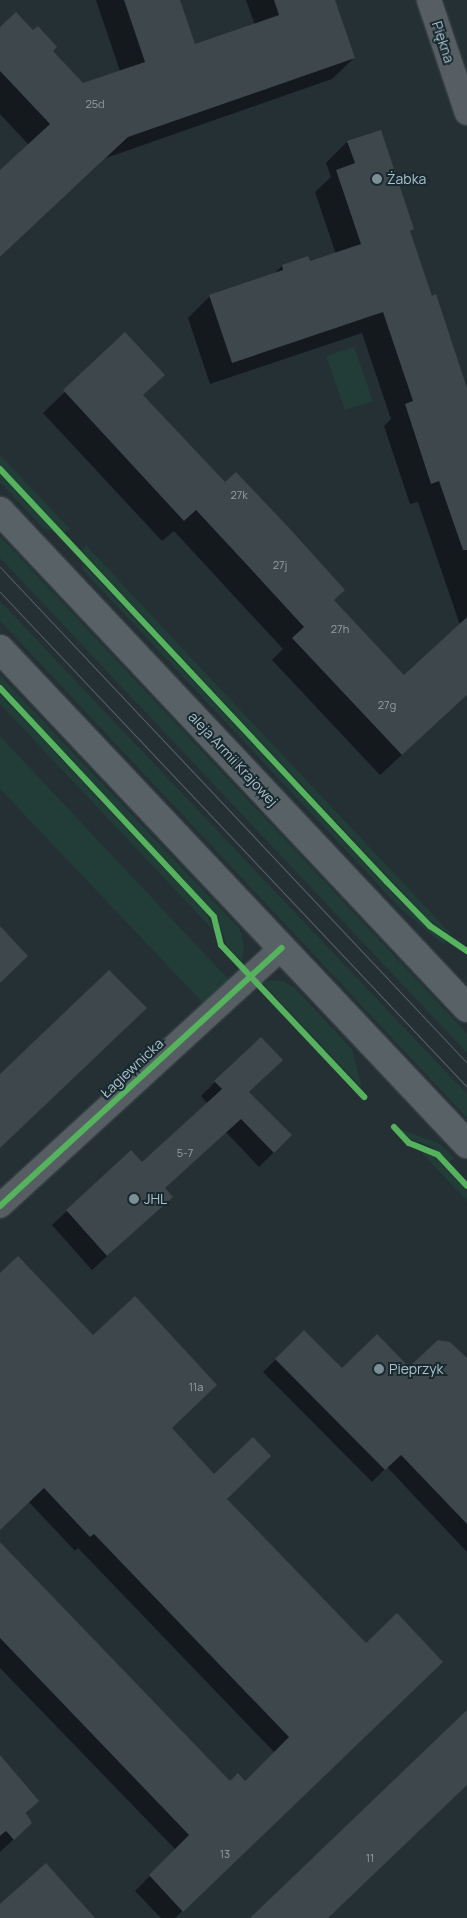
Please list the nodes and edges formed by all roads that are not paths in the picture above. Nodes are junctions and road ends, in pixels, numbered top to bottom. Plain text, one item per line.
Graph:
1 (429, 0) edge
2 (467, 113) edge
3 (0, 511) edge
4 (0, 649) edge
5 (282, 948) junction
6 (467, 1008) edge
7 (467, 1144) edge
8 (0, 1206) edge

1 - 2 street, Piękna
3 - 6 main road, aleja Armii Krajowej
4 - 5 main road
5 - 7 main road
5 - 8 street, Łagiewnicka

